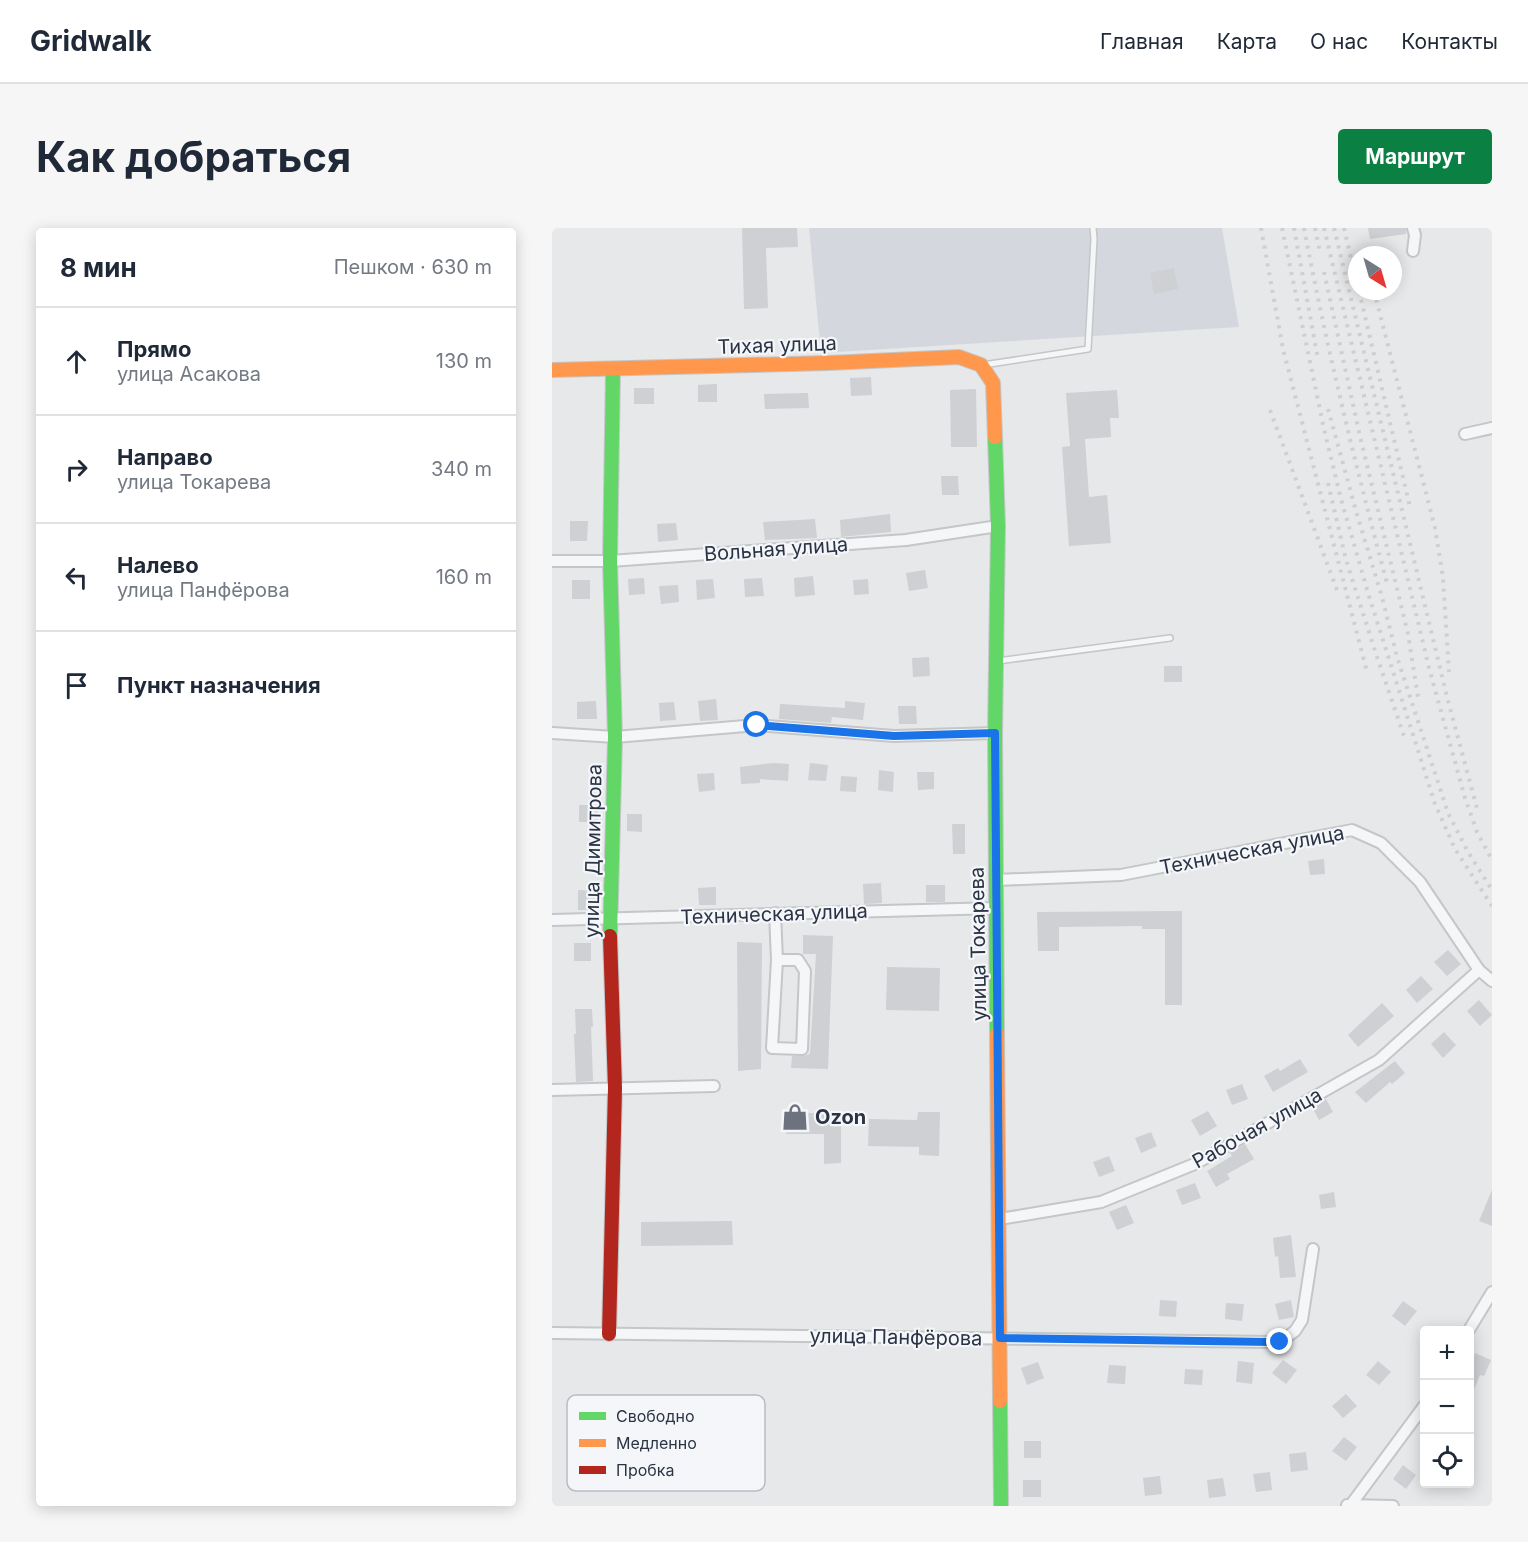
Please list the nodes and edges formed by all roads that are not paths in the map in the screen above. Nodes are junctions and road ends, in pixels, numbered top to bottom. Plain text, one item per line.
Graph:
1 (1093, 228) edge
2 (1413, 228) edge
3 (1413, 251) dead end
4 (981, 365) junction
5 (552, 369) edge
6 (613, 369) junction
7 (1492, 428) edge
8 (1465, 434) dead end
9 (998, 526) junction
10 (552, 561) edge
11 (610, 561) junction
12 (1170, 638) dead end
13 (996, 661) junction
14 (552, 733) edge
15 (995, 733) junction
16 (615, 737) junction
17 (996, 879) junction
18 (997, 908) junction
19 (775, 913) junction
20 (610, 919) junction
21 (552, 920) edge
22 (777, 960) junction
23 (1479, 970) junction
24 (1492, 981) edge
25 (714, 1086) dead end
26 (615, 1088) junction
27 (552, 1090) edge
28 (1000, 1219) junction
29 (1313, 1249) dead end
30 (1492, 1292) edge
31 (1471, 1326) edge
32 (552, 1333) edge
33 (609, 1334) junction
34 (1000, 1338) junction
35 (1420, 1412) edge
36 (1348, 1505) edge
37 (1001, 1506) edge
38 (1393, 1506) edge

1 - 4 lane
2 - 3 street
4 - 6 street, Тихая улица
4 - 9 street, улица Токарева
5 - 6 street, Тихая улица
6 - 11 street, улица Димитрова
7 - 8 street
9 - 11 street, Вольная улица
9 - 13 street, улица Токарева
10 - 11 street, Вольная улица
11 - 16 street, улица Димитрова
12 - 13 lane
13 - 15 street, улица Токарева
14 - 16 street
15 - 16 street
15 - 17 street, улица Токарева
16 - 20 street, улица Димитрова
17 - 18 street, улица Токарева
17 - 23 street, Техническая улица
18 - 19 street, Техническая улица
18 - 28 street, улица Токарева
19 - 20 street, Техническая улица
19 - 22 street
20 - 21 street, Техническая улица
20 - 26 street, улица Димитрова
22 - 22 street
23 - 24 street, Техническая улица
23 - 28 street, Рабочая улица
25 - 26 street
26 - 27 street
26 - 33 street, улица Димитрова
28 - 34 street, улица Токарева
29 - 34 street, улица Панфёрова
30 - 31 street
32 - 33 street, улица Панфёрова
33 - 34 street, улица Панфёрова
34 - 37 street, улица Токарева
35 - 36 street
36 - 38 street

